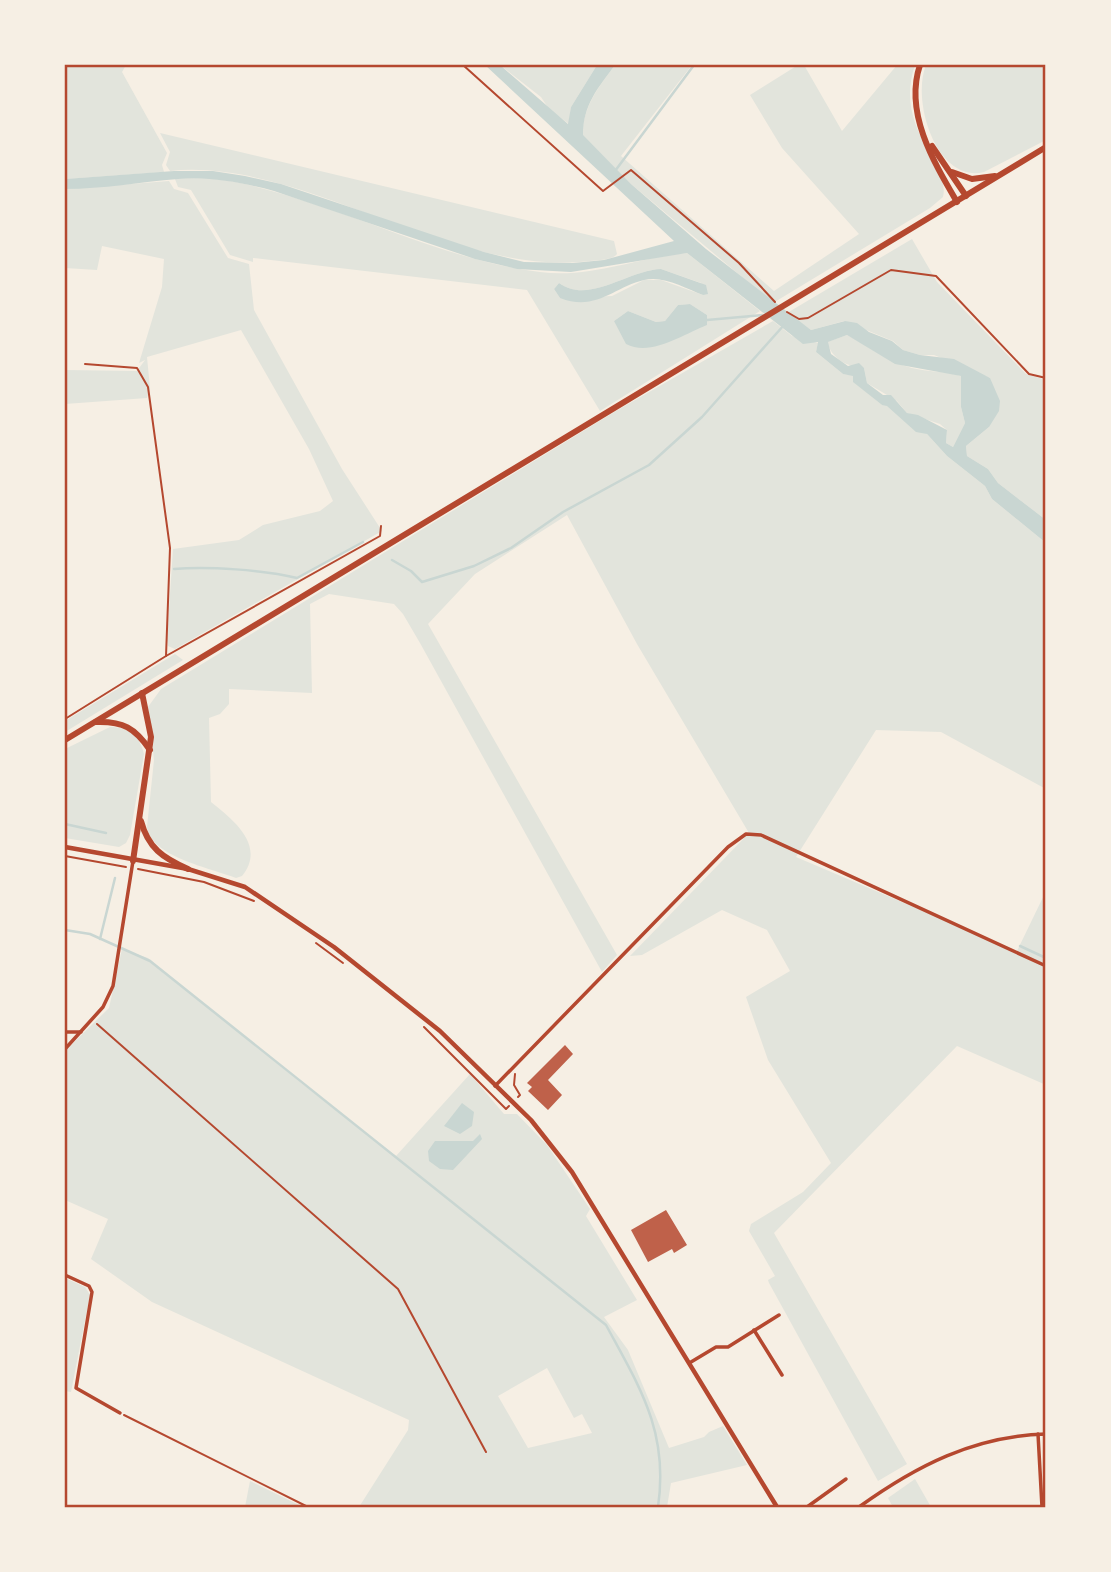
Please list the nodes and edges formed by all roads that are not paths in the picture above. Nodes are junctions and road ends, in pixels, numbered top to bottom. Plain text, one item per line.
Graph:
1 (920, 65) edge
2 (925, 136) junction
3 (1046, 147) edge
4 (952, 172) junction
5 (1001, 175) junction
6 (966, 196) junction
7 (957, 202) junction
8 (142, 693) junction
9 (94, 722) junction
10 (65, 740) edge
11 (150, 750) junction
12 (141, 819) junction
13 (65, 847) edge
14 (132, 864) junction
15 (188, 869) junction
16 (1046, 966) edge
17 (65, 1032) edge
18 (81, 1032) junction
19 (65, 1049) edge
20 (495, 1086) junction
21 (65, 1275) edge
22 (779, 1315) dead end
23 (754, 1330) junction
24 (691, 1362) junction
25 (782, 1375) dead end
26 (120, 1413) road end
27 (1038, 1434) junction
28 (1046, 1434) edge
29 (846, 1479) dead end
30 (777, 1507) edge
31 (807, 1507) edge
32 (859, 1507) edge
33 (1042, 1507) edge

1 - 2 main road
2 - 4 main road
2 - 7 main road
3 - 5 main road
4 - 5 main road
4 - 6 main road
5 - 6 main road
6 - 7 main road
7 - 8 main road
8 - 9 main road
8 - 11 main road
9 - 10 main road
9 - 11 main road
11 - 12 main road
12 - 14 main road
12 - 15 main road
13 - 14 street
14 - 15 street
14 - 18 street
15 - 20 street
16 - 20 street
17 - 18 street
18 - 19 street
20 - 24 street
21 - 26 street
22 - 23 street
23 - 24 street
23 - 25 street
24 - 30 street
27 - 28 street
27 - 32 street
27 - 33 street
29 - 31 street

